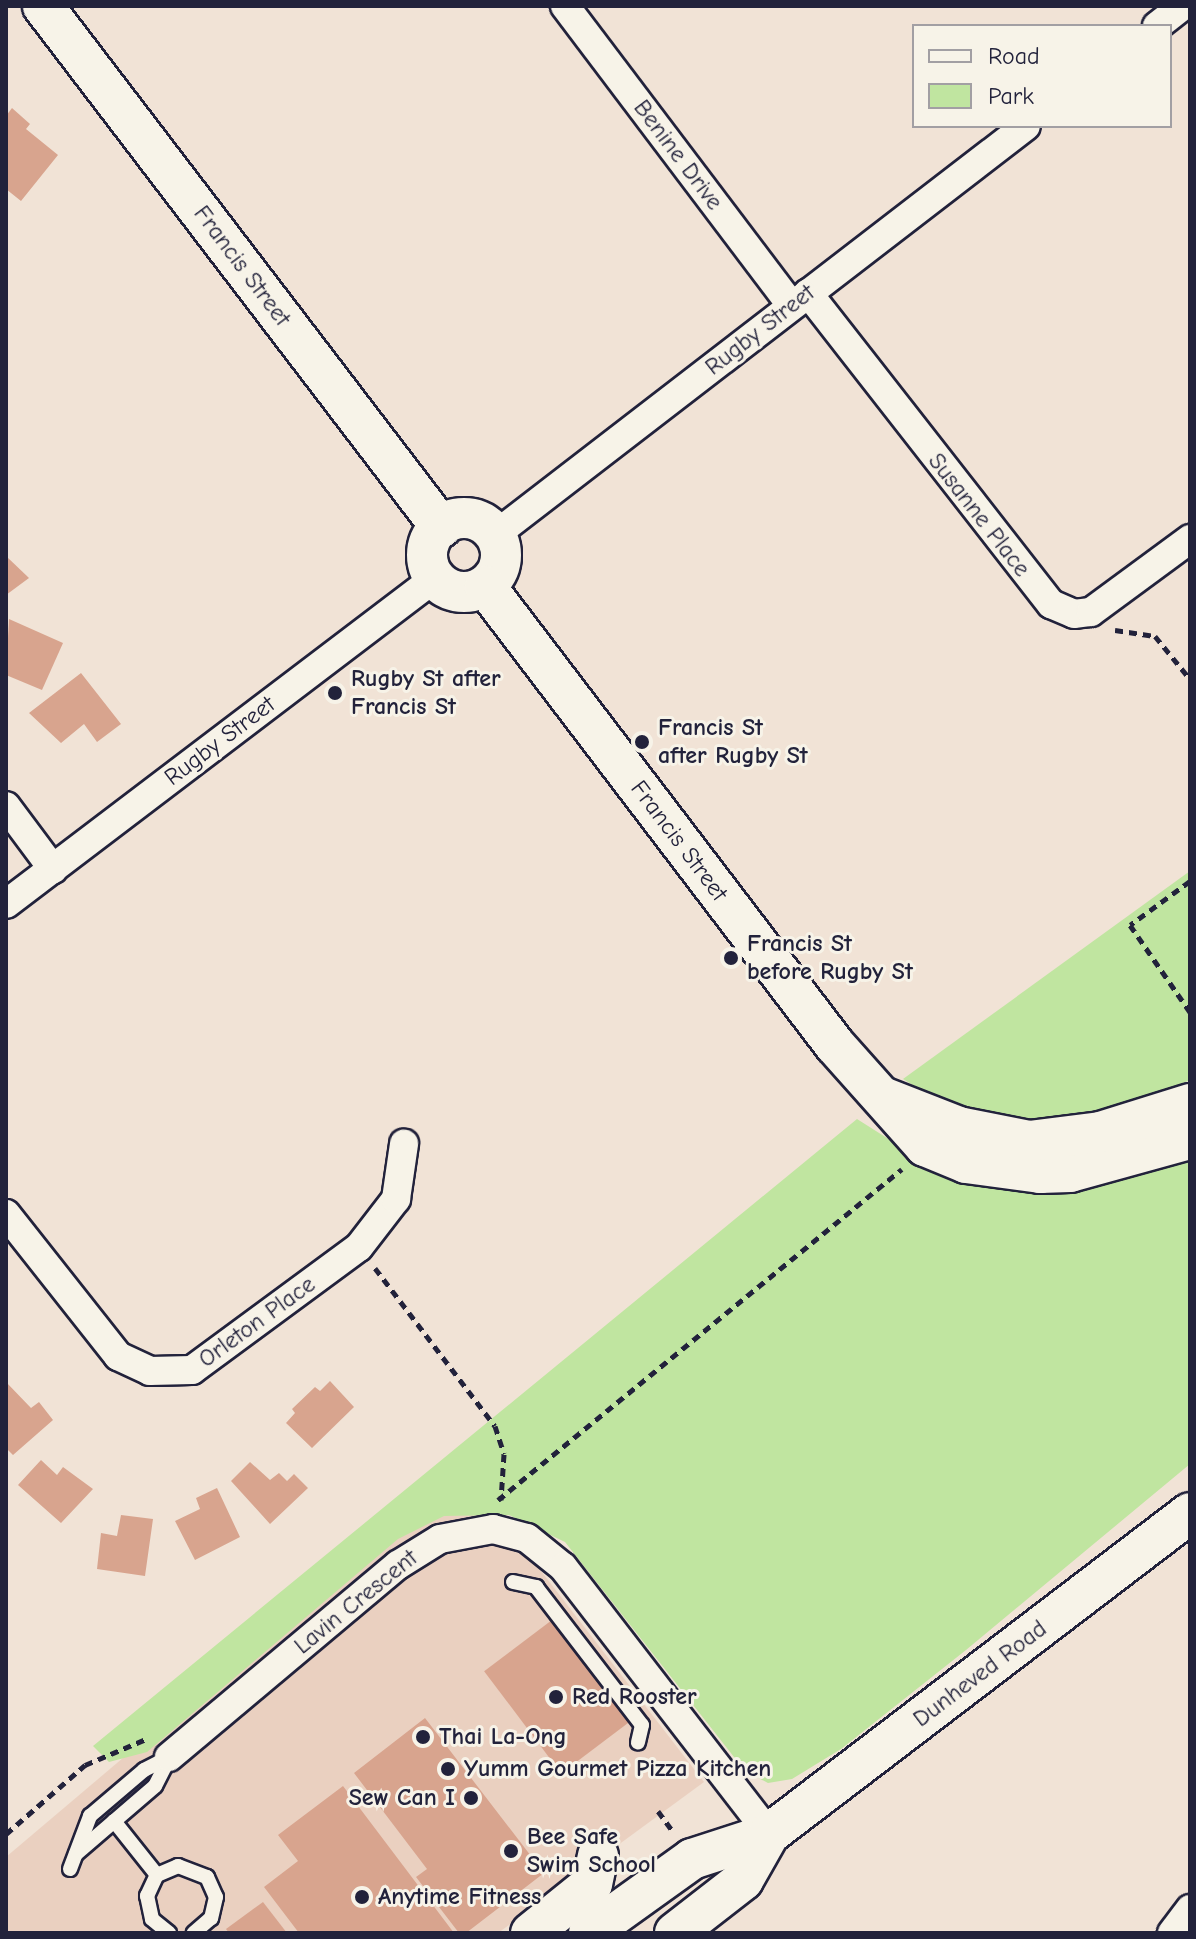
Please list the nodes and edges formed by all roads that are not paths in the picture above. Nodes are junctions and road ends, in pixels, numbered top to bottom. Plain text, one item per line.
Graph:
1 (43, 6) edge
2 (565, 6) edge
3 (1183, 6) edge
4 (1160, 24) edge
5 (1023, 128) edge
6 (799, 299) junction
7 (441, 527) junction
8 (495, 535) junction
9 (1190, 539) edge
10 (435, 578) junction
11 (485, 586) junction
12 (6, 806) edge
13 (53, 869) junction
14 (6, 904) edge
15 (875, 1095) junction
16 (1190, 1104) edge
17 (1190, 1139) edge
18 (404, 1144) dead end
19 (6, 1214) edge
20 (1190, 1513) edge
21 (513, 1582) dead end
22 (638, 1743) dead end
23 (169, 1757) junction
24 (114, 1821) junction
25 (769, 1834) junction
26 (686, 1851) junction
27 (75, 1855) junction
28 (70, 1869) dead end
29 (157, 1875) junction
30 (1190, 1909) edge
31 (169, 1933) edge
32 (194, 1933) edge
33 (531, 1933) edge
34 (589, 1933) edge
35 (675, 1933) edge
36 (1172, 1933) edge

1 - 7 street, Francis Street
2 - 6 street, Benine Drive
3 - 4 street
5 - 6 street, Rugby Street
6 - 8 street, Rugby Street
6 - 9 street, Susanne Place
7 - 8 street
7 - 10 street
8 - 11 street
10 - 11 street
10 - 13 street, Rugby Street
11 - 15 street, Francis Street
12 - 13 street
13 - 14 street, Rugby Street
15 - 16 street
15 - 17 street, Francis Street
18 - 19 street, Orleton Place
20 - 25 street, Dunheved Road
21 - 22 lane
23 - 24 lane
23 - 25 street, Lavin Crescent
23 - 27 lane
24 - 27 lane
24 - 29 lane
25 - 26 street, Dunheved Road
25 - 35 street, Dunheved Road
26 - 33 street
26 - 34 street, Dunheved Road
27 - 28 lane
29 - 31 lane
29 - 32 lane
30 - 36 street

